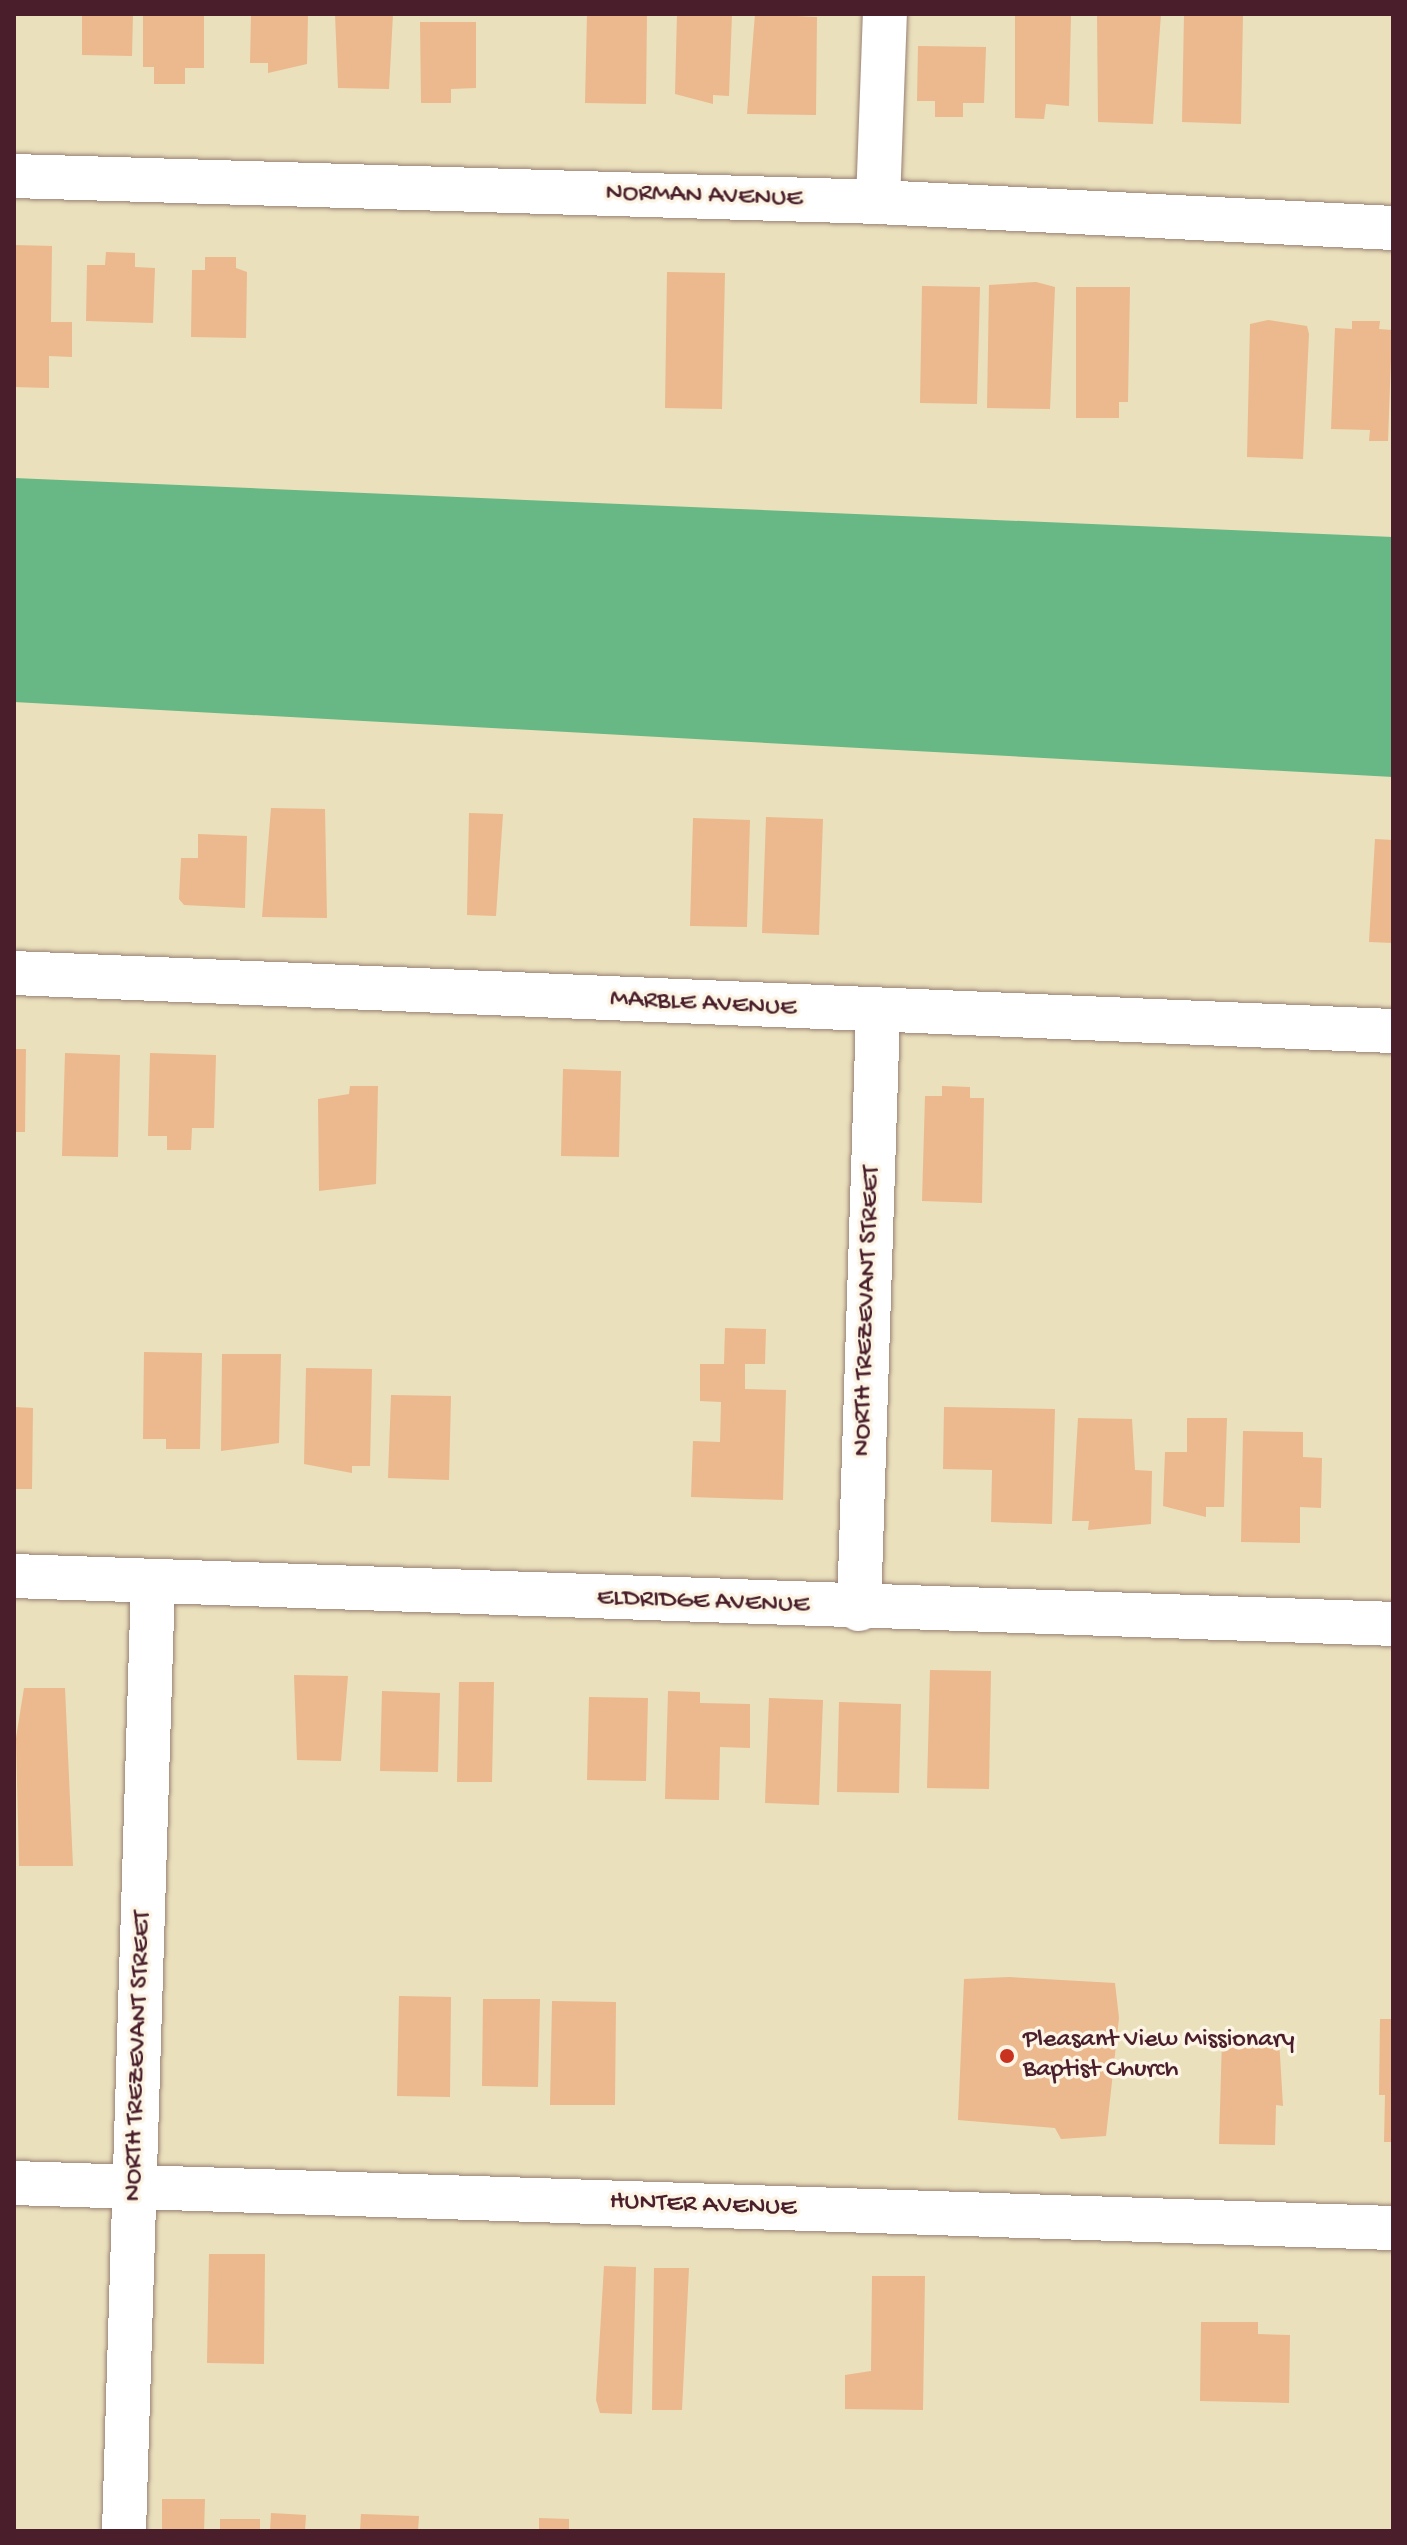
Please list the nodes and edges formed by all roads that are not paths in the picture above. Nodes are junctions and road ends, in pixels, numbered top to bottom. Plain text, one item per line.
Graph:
1 (885, 14) edge
2 (14, 176) edge
3 (878, 202) junction
4 (1393, 228) edge
5 (14, 973) edge
6 (878, 1014) junction
7 (1393, 1031) edge
8 (14, 1576) edge
9 (153, 1581) junction
10 (859, 1609) junction
11 (1393, 1624) edge
12 (14, 2183) edge
13 (136, 2189) junction
14 (1393, 2228) edge
15 (124, 2531) edge

1 - 3 street
2 - 3 street, NORMAN AVENUE
3 - 4 street, NORMAN AVENUE
5 - 6 street, MARBLE AVENUE
6 - 7 street, MARBLE AVENUE
6 - 10 street, NORTH TREZEVANT STREET
8 - 9 street, ELDRIDGE AVENUE
9 - 10 street, ELDRIDGE AVENUE
9 - 13 street, NORTH TREZEVANT STREET
10 - 11 street, ELDRIDGE AVENUE
12 - 13 street, HUNTER AVENUE
13 - 14 street, HUNTER AVENUE
13 - 15 street, NORTH TREZEVANT STREET

